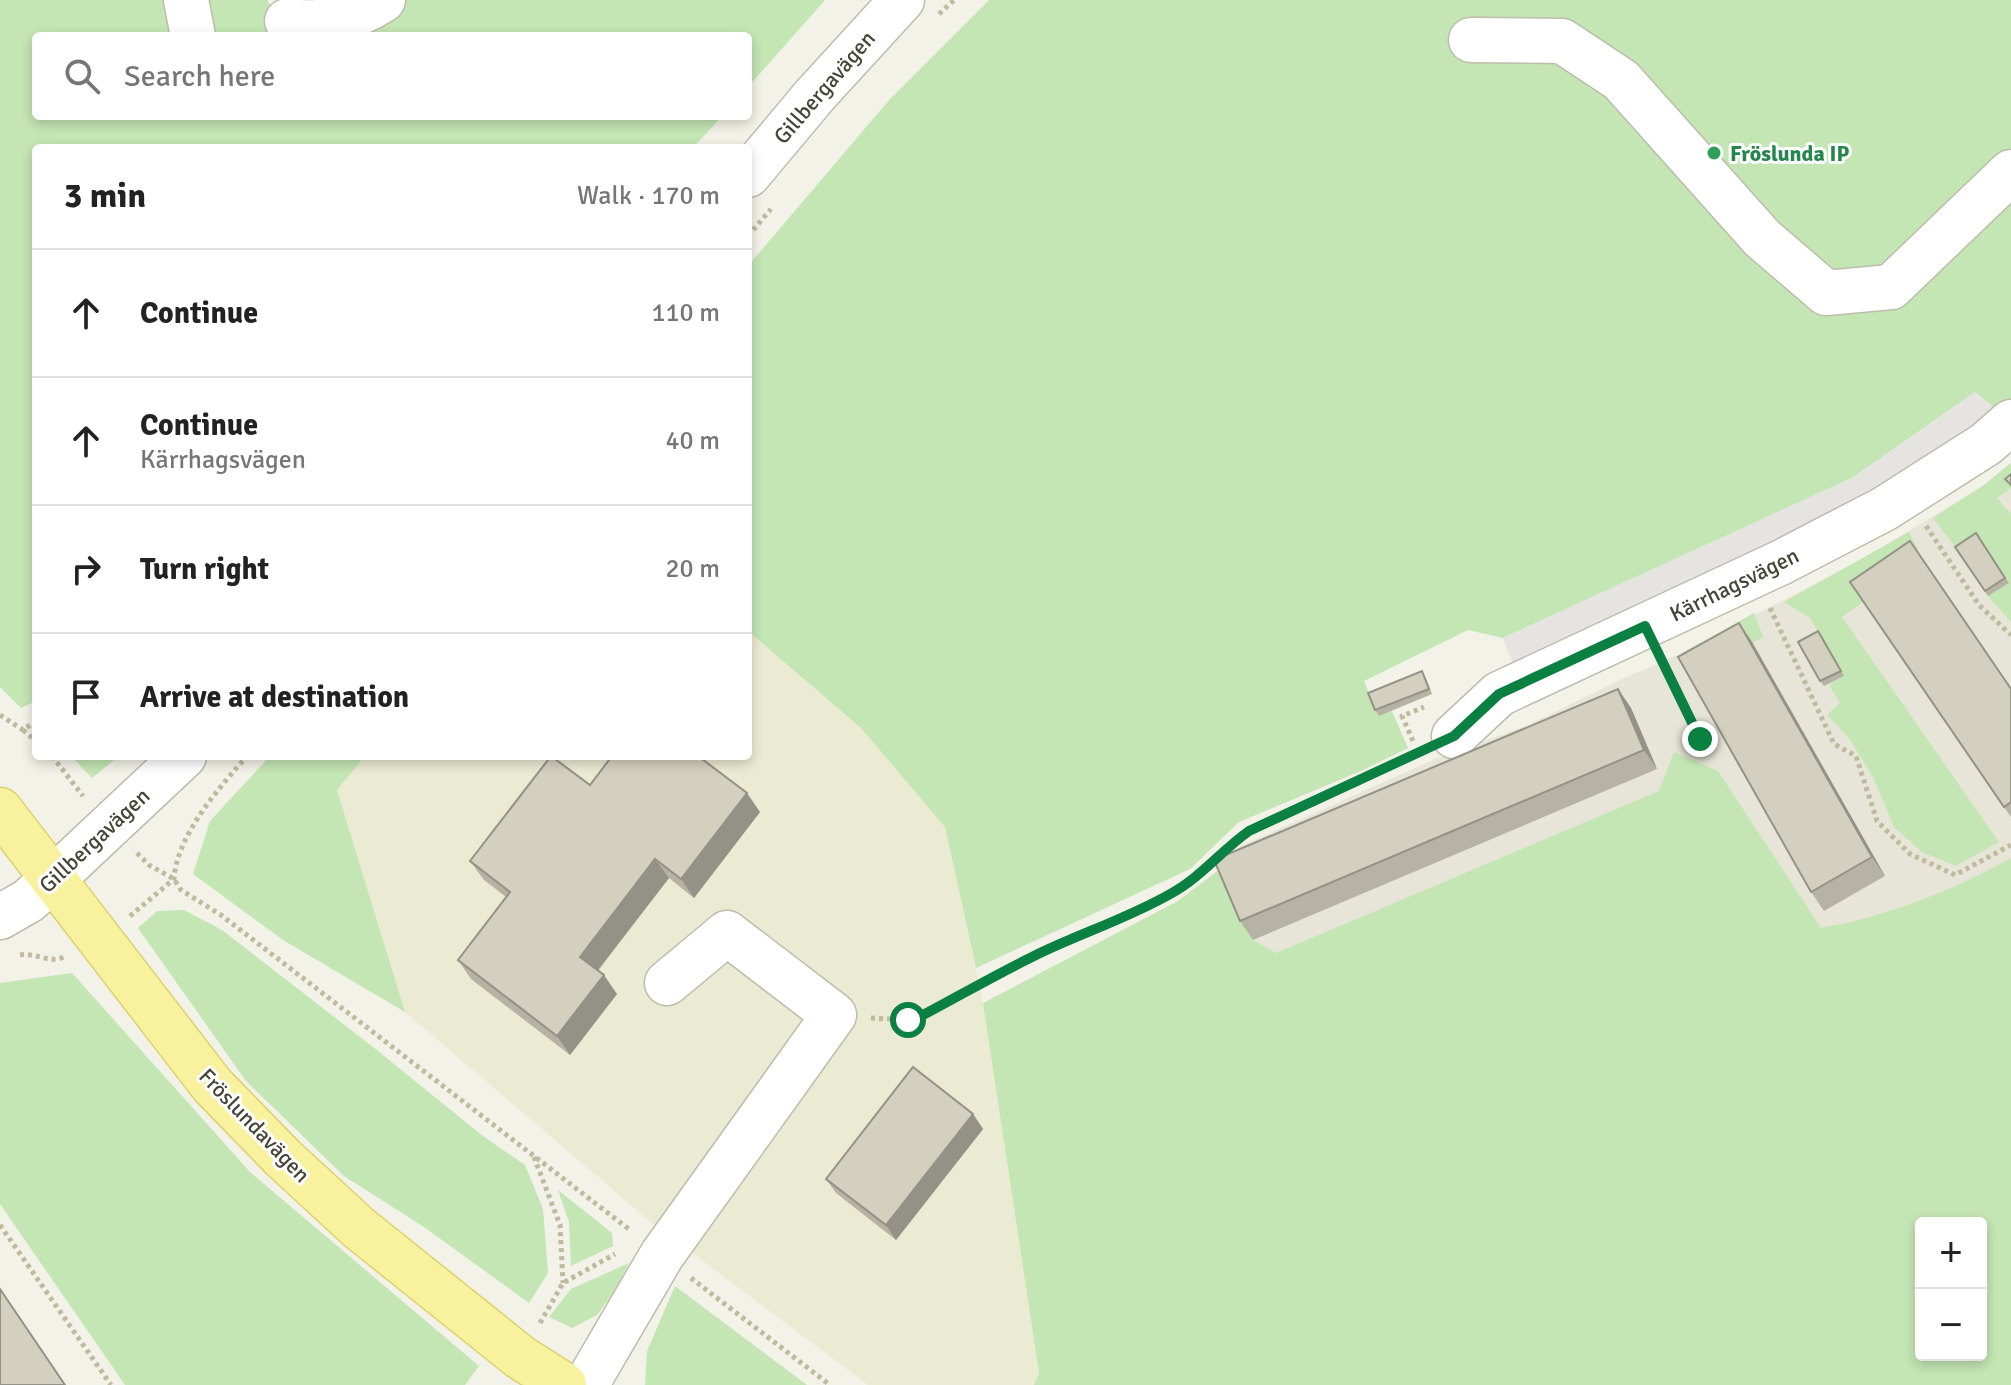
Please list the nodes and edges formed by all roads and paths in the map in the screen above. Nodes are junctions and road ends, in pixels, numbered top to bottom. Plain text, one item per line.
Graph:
1 (186, 0) edge
2 (383, 0) edge
3 (902, 0) edge
4 (286, 19) edge
5 (192, 32) edge
6 (1471, 40) dead end
7 (752, 170) edge
8 (2011, 172) edge
9 (2011, 422) edge
10 (1905, 495) junction
11 (1755, 575) junction
12 (1645, 626) junction
13 (2011, 635) edge
14 (0, 715) edge
15 (32, 724) edge
16 (23, 730) junction
17 (1454, 736) joint
18 (32, 738) edge
19 (1700, 739) dead end
20 (180, 760) edge
21 (244, 760) edge
22 (0, 810) edge
23 (2011, 845) edge
24 (53, 879) junction
25 (0, 917) edge
26 (667, 983) dead end
27 (834, 1015) junction
28 (533, 1156) junction
29 (0, 1225) edge
30 (651, 1247) junction
31 (563, 1283) junction
32 (520, 1357) junction
33 (111, 1385) edge
34 (564, 1385) edge
35 (586, 1385) edge
36 (830, 1385) edge

1 - 5 street
2 - 4 street
3 - 7 street, Gillbergavägen
6 - 8 street
9 - 10 street, Kärrhagsvägen
10 - 11 street, Kärrhagsvägen
10 - 13 path
11 - 12 street, Kärrhagsvägen
11 - 23 path
12 - 17 street, Kärrhagsvägen
12 - 19 path
14 - 16 path
15 - 16 path
16 - 18 path
17 - 27 path
20 - 24 street, Gillbergavägen
21 - 28 path
22 - 24 main road, Fröslundavägen
24 - 25 street, Gillbergavägen
24 - 32 main road, Fröslundavägen
26 - 27 street
27 - 30 street
28 - 30 path
28 - 31 path
29 - 33 path
30 - 31 path
30 - 35 street
30 - 36 path
31 - 32 path
32 - 34 main road, Fröslundavägen

